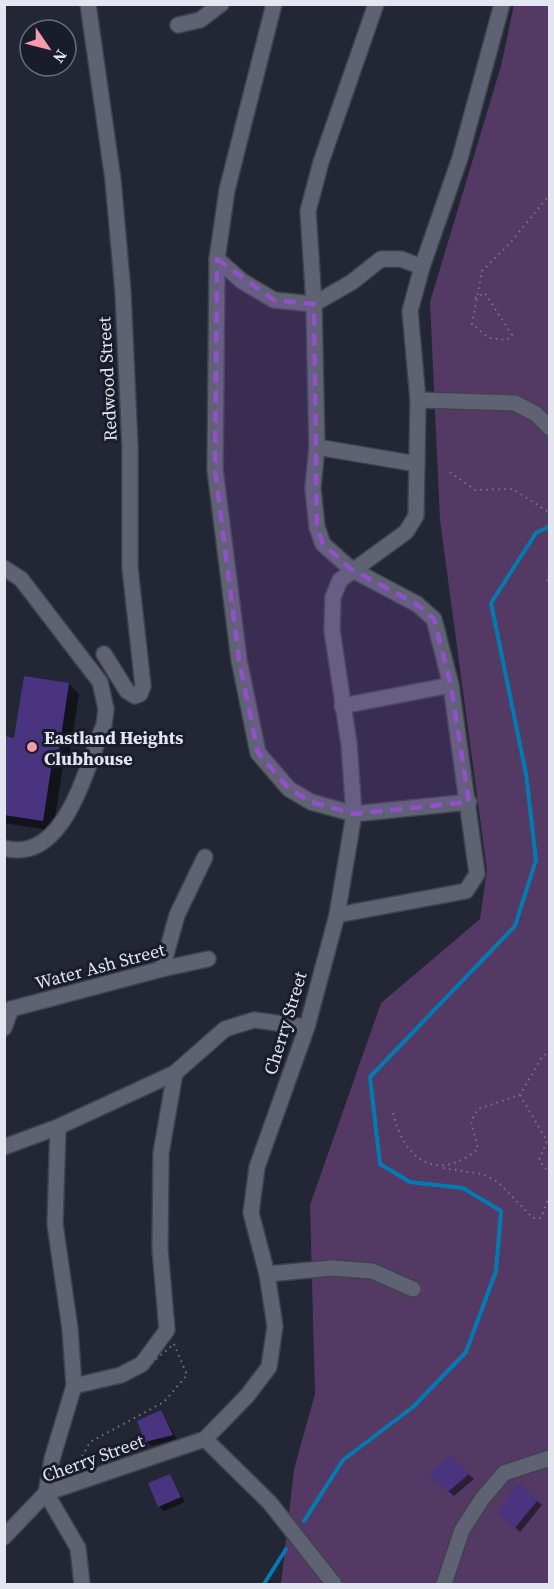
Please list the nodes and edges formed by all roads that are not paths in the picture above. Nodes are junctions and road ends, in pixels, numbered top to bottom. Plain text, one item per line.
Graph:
1 (88, 4) edge
2 (221, 4) edge
3 (274, 4) edge
4 (376, 4) edge
5 (502, 4) edge
6 (178, 25) dead end
7 (217, 259) junction
8 (422, 267) junction
9 (314, 304) junction
10 (418, 400) junction
11 (549, 428) edge
12 (317, 447) junction
13 (417, 464) junction
14 (4, 568) edge
15 (351, 569) junction
16 (104, 654) dead end
17 (451, 685) junction
18 (342, 706) junction
19 (469, 802) junction
20 (354, 814) junction
21 (4, 848) edge
22 (205, 856) dead end
23 (337, 915) junction
24 (208, 959) dead end
25 (162, 969) junction
26 (8, 1006) edge
27 (307, 1027) junction
28 (4, 1028) edge
29 (175, 1072) junction
30 (58, 1127) junction
31 (4, 1147) edge
32 (267, 1274) junction
33 (413, 1289) dead end
34 (74, 1386) junction
35 (205, 1439) junction
36 (549, 1458) edge
37 (46, 1493) junction
38 (4, 1537) edge
39 (82, 1584) edge
40 (334, 1584) edge
41 (444, 1584) edge

1 - 16 street, Redwood Street
2 - 6 street
3 - 7 street
4 - 9 street
5 - 8 street, Cherry Street
7 - 9 street
7 - 20 street
8 - 9 street
8 - 10 street, Cherry Street
9 - 12 street
10 - 11 street
10 - 13 street, Cherry Street
12 - 13 street
12 - 15 street
13 - 15 street, Cherry Street
14 - 21 street
15 - 17 street
15 - 18 street, Cherry Street
17 - 18 street
17 - 19 street
18 - 20 street, Cherry Street
19 - 20 street
19 - 23 street
20 - 23 street, Cherry Street
22 - 25 street
23 - 27 street, Cherry Street
24 - 25 street, Water Ash Street
25 - 26 street, Water Ash Street
26 - 28 street
27 - 29 street
27 - 32 street, Cherry Street
29 - 30 street
29 - 34 street
30 - 31 street
30 - 34 street
32 - 33 street
32 - 35 street, Cherry Street
34 - 37 street
35 - 37 street, Cherry Street
35 - 40 street
36 - 41 street
37 - 38 street, Cherry Street
37 - 39 street

